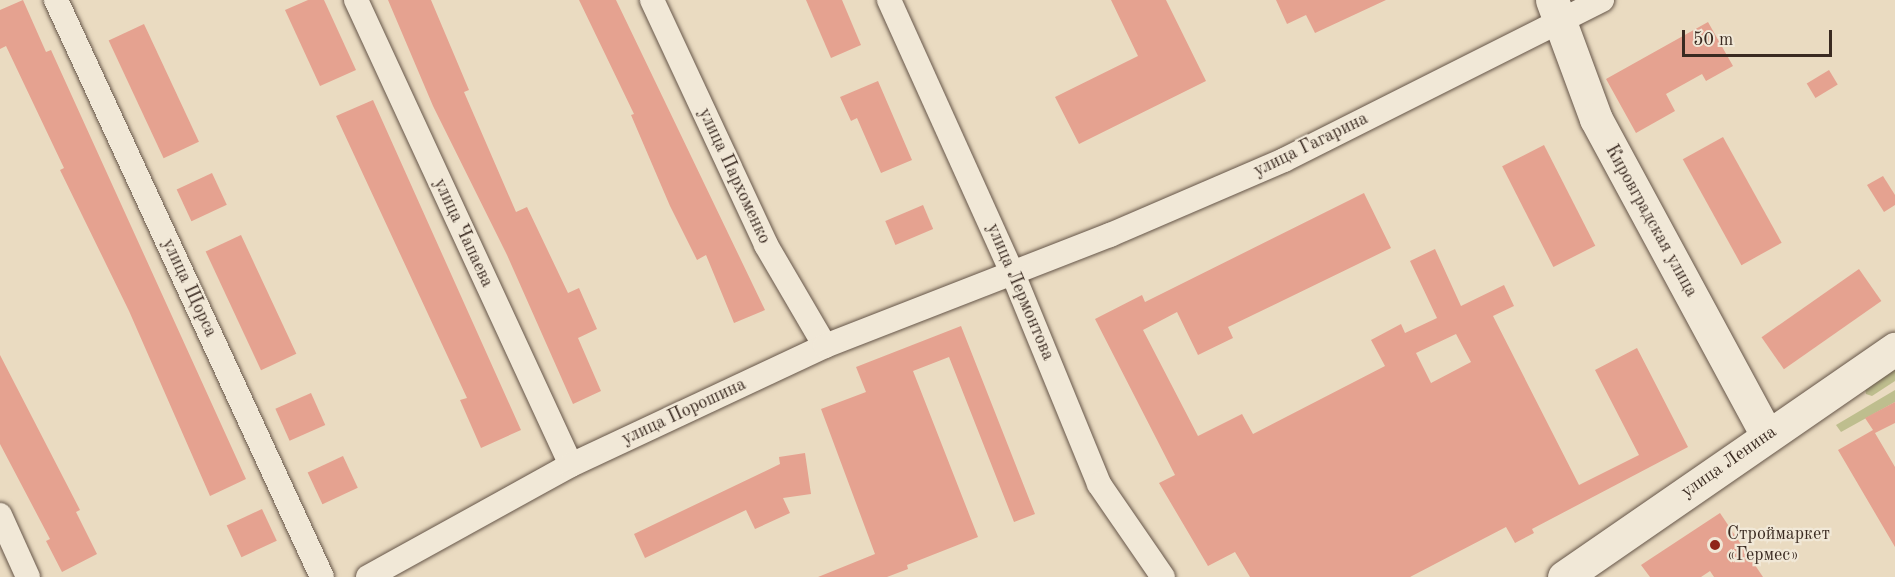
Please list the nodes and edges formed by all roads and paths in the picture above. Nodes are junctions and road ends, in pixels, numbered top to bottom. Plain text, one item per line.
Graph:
1 (56, 0) edge
2 (356, 0) edge
3 (652, 0) edge
4 (889, 0) edge
5 (1602, 0) edge
6 (1555, 11) edge
7 (1013, 274) junction
8 (825, 346) junction
9 (1895, 349) edge
10 (1767, 435) junction
11 (571, 465) junction
12 (0, 516) edge
13 (28, 577) edge
14 (322, 577) edge
15 (368, 577) edge
16 (1163, 577) edge
17 (1564, 577) edge

1 - 14 street, улица Щорса
2 - 11 street, улица Чапаева
3 - 8 street, улица Пархоменко
4 - 7 street, улица Лермонтова
5 - 6 street, улица Гагарина
6 - 7 street, улица Гагарина
6 - 10 main road, Кировградская улица
7 - 8 street, улица Порошина
7 - 16 street, улица Лермонтова
8 - 11 street, улица Порошина
9 - 10 main road, улица Ленина
10 - 17 main road, улица Ленина
11 - 15 street, улица Порошина
12 - 13 street

